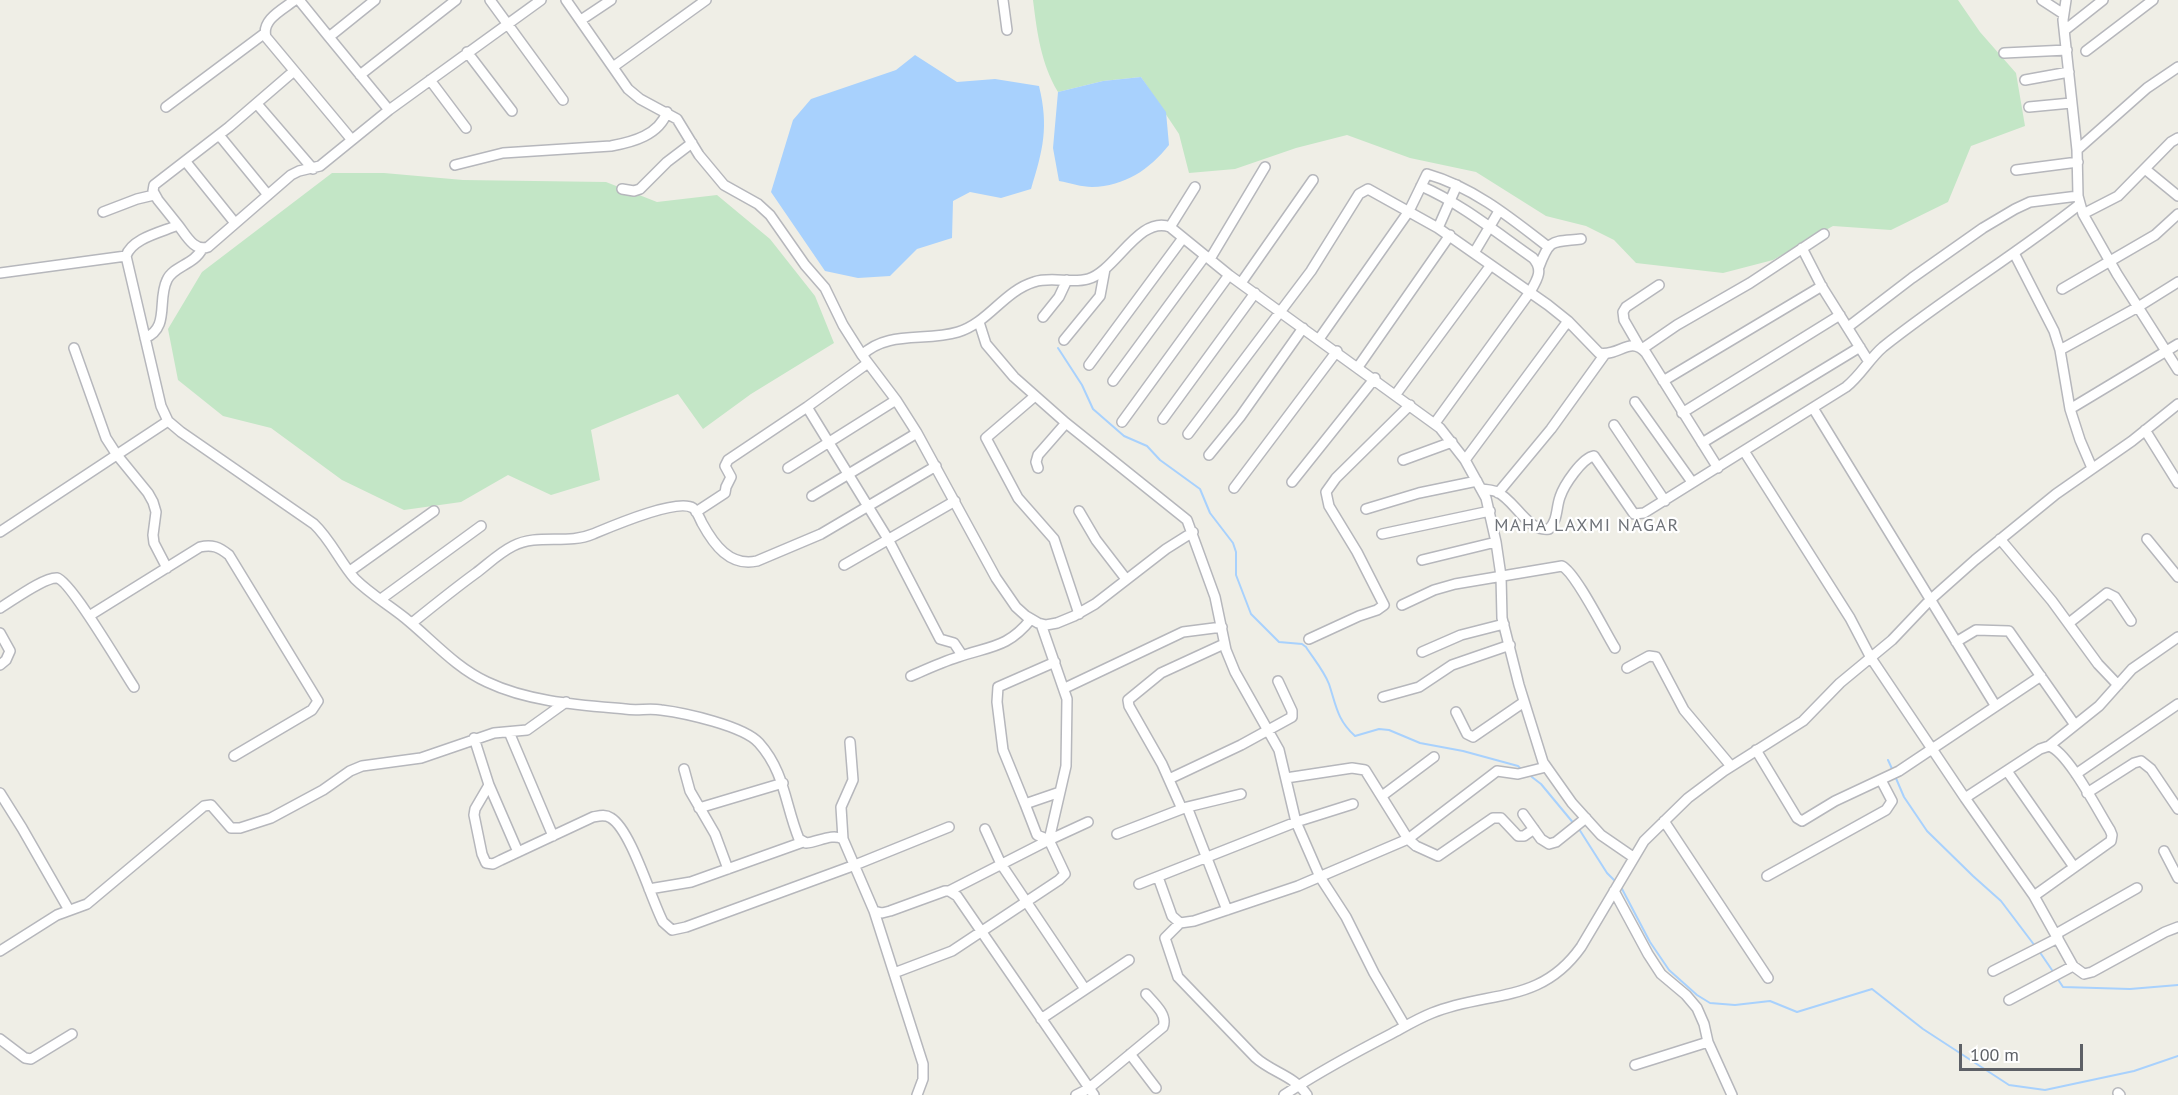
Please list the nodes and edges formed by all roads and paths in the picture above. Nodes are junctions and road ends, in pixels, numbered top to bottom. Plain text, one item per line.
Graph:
1 (297, 0) edge
2 (375, 0) edge
3 (456, 0) edge
4 (490, 0) edge
5 (541, 0) edge
6 (566, 0) edge
7 (611, 0) edge
8 (706, 0) edge
9 (1003, 0) edge
10 (2042, 0) edge
11 (2066, 0) edge
12 (2103, 0) edge
13 (2153, 0) edge
14 (2062, 13) junction
15 (581, 20) junction
16 (508, 23) junction
17 (1007, 30) dead end
18 (2065, 30) junction
19 (265, 33) junction
20 (329, 37) junction
21 (2067, 50) junction
22 (2086, 51) dead end
23 (467, 52) junction
24 (2004, 53) dead end
25 (2178, 67) edge
26 (613, 68) junction
27 (294, 71) junction
28 (2069, 72) junction
29 (360, 75) junction
30 (430, 80) junction
31 (2025, 80) dead end
32 (563, 100) dead end
33 (2071, 103) junction
34 (257, 105) junction
35 (166, 107) dead end
36 (2029, 107) dead end
37 (389, 110) junction
38 (512, 111) dead end
39 (667, 112) junction
40 (466, 128) dead end
41 (219, 135) junction
42 (2178, 138) edge
43 (352, 140) junction
44 (692, 144) junction
45 (2077, 150) junction
46 (186, 162) junction
47 (2078, 162) junction
48 (455, 165) dead end
49 (1265, 167) dead end
50 (313, 169) junction
51 (2145, 169) junction
52 (2016, 170) dead end
53 (1312, 180) dead end
54 (1457, 185) junction
55 (1421, 186) junction
56 (1195, 187) dead end
57 (622, 189) dead end
58 (154, 195) junction
59 (268, 195) junction
60 (2178, 196) edge
61 (2079, 200) junction
62 (1450, 202) junction
63 (1410, 211) junction
64 (1499, 211) junction
65 (103, 212) dead end
66 (2083, 214) junction
67 (2178, 214) edge
68 (236, 223) junction
69 (178, 225) junction
70 (1170, 227) junction
71 (1490, 227) junction
72 (1438, 228) junction
73 (1824, 234) dead end
74 (1449, 235) junction
75 (1183, 238) junction
76 (1581, 239) dead end
77 (1547, 246) junction
78 (1802, 248) junction
79 (202, 249) junction
80 (1474, 253) junction
81 (2014, 253) junction
82 (126, 256) junction
83 (1207, 258) junction
84 (2109, 261) junction
85 (1491, 265) junction
86 (1539, 267) junction
87 (1105, 269) junction
88 (0, 273) edge
89 (1229, 275) junction
90 (1067, 280) junction
91 (2178, 282) edge
92 (1241, 283) junction
93 (1659, 285) dead end
94 (1822, 286) junction
95 (2062, 289) dead end
96 (1530, 292) junction
97 (1255, 293) junction
98 (2138, 307) junction
99 (1281, 311) junction
100 (1840, 315) junction
101 (1043, 317) dead end
102 (1568, 321) junction
103 (979, 322) junction
104 (1848, 327) junction
105 (1303, 328) junction
106 (145, 338) junction
107 (1319, 339) junction
108 (1064, 340) dead end
109 (2178, 344) edge
110 (1860, 347) junction
111 (74, 348) dead end
112 (1641, 348) junction
113 (1337, 351) junction
114 (2060, 351) junction
115 (2166, 351) junction
116 (1605, 354) junction
117 (865, 359) junction
118 (1869, 362) junction
119 (1089, 365) dead end
120 (1358, 367) junction
121 (2178, 370) edge
122 (1375, 378) junction
123 (1113, 381) dead end
124 (1663, 381) junction
125 (1396, 394) junction
126 (1035, 396) junction
127 (896, 400) junction
128 (1635, 402) dead end
129 (2178, 404) edge
130 (1410, 405) junction
131 (807, 407) junction
132 (1813, 408) junction
133 (2070, 409) junction
134 (1682, 413) junction
135 (1163, 419) dead end
136 (168, 421) junction
137 (1122, 422) dead end
138 (1066, 423) junction
139 (1435, 423) junction
140 (1614, 425) dead end
141 (2145, 430) junction
142 (917, 433) junction
143 (1188, 434) dead end
144 (829, 442) junction
145 (1452, 442) junction
146 (1702, 443) junction
147 (1744, 451) junction
148 (117, 455) junction
149 (1209, 455) dead end
150 (1465, 459) junction
151 (1403, 460) dead end
152 (936, 466) junction
153 (788, 468) dead end
154 (1038, 468) dead end
155 (1718, 468) junction
156 (2092, 468) junction
157 (849, 474) junction
158 (1292, 482) dead end
159 (1692, 482) junction
160 (2178, 483) edge
161 (1480, 485) junction
162 (1234, 488) dead end
163 (1498, 492) junction
164 (813, 496) dead end
165 (955, 501) junction
166 (1665, 501) junction
167 (868, 506) junction
168 (1366, 509) dead end
169 (434, 511) dead end
170 (1079, 511) dead end
171 (1490, 511) junction
172 (696, 512) junction
173 (481, 526) dead end
174 (0, 532) edge
175 (1193, 532) junction
176 (1382, 534) dead end
177 (888, 539) junction
178 (2000, 539) junction
179 (2147, 539) dead end
180 (1496, 542) junction
181 (1422, 560) dead end
182 (844, 565) dead end
183 (167, 568) junction
184 (350, 571) junction
185 (1501, 576) junction
186 (2178, 577) edge
187 (1126, 579) junction
188 (381, 599) junction
189 (1930, 600) junction
190 (1402, 605) dead end
191 (0, 608) edge
192 (1078, 614) junction
193 (89, 616) junction
194 (1031, 619) junction
195 (2131, 621) dead end
196 (412, 623) junction
197 (2069, 623) junction
198 (1041, 624) junction
199 (1504, 624) junction
200 (1222, 627) junction
201 (0, 633) edge
202 (2178, 637) edge
203 (1309, 639) dead end
204 (1956, 642) junction
205 (1224, 644) junction
206 (1510, 645) junction
207 (1615, 648) dead end
208 (1422, 652) dead end
209 (962, 655) junction
210 (1871, 658) junction
211 (1055, 662) junction
212 (0, 665) edge
213 (1627, 668) dead end
214 (911, 676) dead end
215 (2041, 676) junction
216 (1278, 681) dead end
217 (2118, 685) junction
218 (134, 687) dead end
219 (1065, 688) junction
220 (1383, 697) dead end
221 (566, 702) junction
222 (1524, 702) junction
223 (2178, 704) edge
224 (1995, 705) junction
225 (1456, 712) dead end
226 (2075, 725) junction
227 (1269, 730) junction
228 (509, 732) junction
229 (474, 738) junction
230 (850, 742) dead end
231 (2049, 746) junction
232 (1756, 750) junction
233 (1932, 750) junction
234 (234, 756) dead end
235 (1434, 757) dead end
236 (1731, 766) junction
237 (1546, 767) junction
238 (684, 769) dead end
239 (2007, 771) junction
240 (2076, 774) junction
241 (1286, 778) junction
242 (1885, 778) junction
243 (1169, 779) junction
244 (783, 783) junction
245 (489, 785) junction
246 (1060, 792) junction
247 (0, 793) edge
248 (2087, 793) junction
249 (1241, 794) dead end
250 (1382, 796) junction
251 (1965, 798) junction
252 (1025, 804) junction
253 (1353, 804) dead end
254 (699, 808) junction
255 (1185, 808) junction
256 (2178, 809) edge
257 (1523, 814) dead end
258 (1664, 821) junction
259 (1088, 822) dead end
260 (1296, 822) junction
261 (1579, 823) junction
262 (949, 827) dead end
263 (985, 829) dead end
264 (1534, 830) junction
265 (1117, 834) dead end
266 (553, 836) junction
267 (843, 839) junction
268 (1408, 839) junction
269 (1049, 840) junction
270 (803, 842) junction
271 (2163, 851) dead end
272 (518, 852) junction
273 (1208, 857) junction
274 (1633, 857) junction
275 (1001, 864) junction
276 (855, 865) junction
277 (2074, 867) junction
278 (728, 869) junction
279 (1767, 876) dead end
280 (1158, 877) junction
281 (1320, 877) junction
282 (2178, 878) edge
283 (1139, 884) dead end
284 (1617, 887) junction
285 (2137, 888) dead end
286 (649, 890) junction
287 (950, 891) junction
288 (2034, 896) junction
289 (1026, 901) junction
290 (69, 910) junction
291 (1227, 910) junction
292 (874, 911) junction
293 (1180, 923) junction
294 (2178, 927) edge
295 (982, 931) junction
296 (2057, 936) junction
297 (0, 951) edge
298 (1129, 960) dead end
299 (2073, 966) junction
300 (1993, 971) dead end
301 (894, 974) junction
302 (1768, 978) dead end
303 (1085, 989) junction
304 (1146, 994) dead end
305 (2009, 1000) dead end
306 (1041, 1019) junction
307 (1405, 1026) junction
308 (72, 1034) dead end
309 (0, 1039) edge
310 (1708, 1042) junction
311 (1130, 1054) junction
312 (1635, 1065) dead end
313 (1300, 1084) junction
314 (1156, 1088) dead end
315 (1091, 1092) edge
316 (917, 1095) edge
317 (1076, 1095) edge
318 (1284, 1095) edge
319 (1307, 1095) edge
320 (1732, 1095) edge

1 - 19 street
1 - 20 street
2 - 20 street
3 - 29 street
4 - 16 street
5 - 16 street
6 - 15 street
7 - 15 street
8 - 26 street
9 - 17 street
10 - 14 street
11 - 14 street
12 - 18 street
13 - 22 street
14 - 18 street
15 - 26 street
16 - 23 street
16 - 32 street
18 - 21 street
19 - 27 street
19 - 35 street
20 - 29 street
21 - 24 street
21 - 28 street
23 - 30 street
23 - 38 street
25 - 45 street
26 - 39 street
27 - 34 street
27 - 43 street
28 - 31 street
28 - 33 street
29 - 37 street
30 - 37 street
30 - 40 street
33 - 36 street
33 - 45 street
34 - 41 street
34 - 50 street
37 - 43 street
39 - 44 street
39 - 48 street
41 - 46 street
41 - 59 street
42 - 51 street
43 - 50 street
44 - 57 street
44 - 117 street
45 - 47 street
46 - 58 street
46 - 68 street
47 - 52 street
47 - 61 street
49 - 83 street
50 - 59 street
51 - 60 street
51 - 66 street
53 - 92 street
54 - 55 street
54 - 62 street
54 - 64 street
55 - 62 street
55 - 63 street
56 - 70 street
58 - 65 street
58 - 69 street
59 - 68 street
61 - 66 street
61 - 81 street
61 - 104 street
62 - 71 street
62 - 72 street
63 - 72 street
63 - 99 street
63 - 107 street
64 - 71 street
64 - 77 street
66 - 84 street
67 - 84 street
68 - 79 street
69 - 79 street
69 - 82 street
70 - 75 street
70 - 87 street
71 - 80 street
71 - 86 street
72 - 74 street
73 - 78 street
74 - 80 street
74 - 120 street
75 - 83 street
75 - 119 street
76 - 77 street
77 - 86 street
78 - 94 street
78 - 112 street
79 - 106 street
80 - 85 street
81 - 114 street
81 - 118 street
82 - 88 street
82 - 106 street
83 - 89 street
83 - 123 street
84 - 95 street
84 - 98 street
85 - 96 street
85 - 125 street
86 - 96 street
87 - 90 street
87 - 108 street
89 - 92 street
89 - 137 street
90 - 101 street
90 - 103 street
91 - 98 street
92 - 97 street
93 - 112 street
94 - 100 street
94 - 124 street
96 - 102 street
96 - 139 street
97 - 99 street
97 - 135 street
98 - 114 street
98 - 115 street
99 - 105 street
99 - 143 street
100 - 104 street
100 - 134 street
102 - 116 street
102 - 150 street
103 - 117 street
103 - 126 street
104 - 110 street
105 - 107 street
105 - 149 street
106 - 136 street
107 - 113 street
109 - 115 street
110 - 118 street
110 - 146 street
111 - 148 street
112 - 116 street
112 - 124 street
113 - 120 street
113 - 162 street
114 - 133 street
115 - 121 street
115 - 133 street
116 - 163 street
117 - 127 street
117 - 131 street
118 - 132 street
120 - 122 street
122 - 125 street
122 - 158 street
124 - 134 street
125 - 130 street
126 - 138 street
126 - 192 street
127 - 142 street
127 - 144 street
128 - 159 street
129 - 141 street
130 - 139 street
130 - 203 street
131 - 144 street
131 - 172 street
132 - 147 street
132 - 189 street
133 - 156 street
134 - 146 street
136 - 148 street
136 - 184 street
138 - 154 street
138 - 175 street
139 - 145 street
140 - 166 street
141 - 156 street
141 - 160 street
142 - 152 street
142 - 157 street
144 - 153 street
144 - 157 street
145 - 150 street
145 - 151 street
146 - 155 street
147 - 155 street
147 - 210 street
148 - 174 street
148 - 183 street
150 - 161 street
152 - 165 street
152 - 167 street
155 - 159 street
156 - 178 street
157 - 164 street
157 - 167 street
159 - 166 street
161 - 163 street
161 - 168 street
161 - 171 street
163 - 166 street
165 - 177 street
165 - 194 street
167 - 172 street
167 - 177 street
169 - 184 street
170 - 187 street
171 - 176 street
171 - 180 street
172 - 196 street
173 - 188 street
175 - 187 street
175 - 200 street
177 - 182 street
177 - 209 street
178 - 189 street
178 - 197 street
179 - 186 street
180 - 181 street
180 - 185 street
183 - 193 street
183 - 234 street
184 - 188 street
185 - 190 street
185 - 199 street
185 - 207 street
187 - 192 street
188 - 196 street
189 - 204 street
189 - 210 street
191 - 193 street
192 - 198 street
193 - 218 street
194 - 198 street
194 - 209 street
195 - 197 street
196 - 221 street
197 - 217 street
198 - 211 street
199 - 206 street
199 - 208 street
200 - 205 street
200 - 219 street
201 - 212 street
202 - 217 street
204 - 215 street
204 - 224 street
205 - 227 street
205 - 243 street
206 - 220 street
206 - 222 street
209 - 214 street
210 - 232 street
210 - 233 street
211 - 219 street
211 - 252 street
213 - 236 street
215 - 224 street
215 - 226 street
216 - 227 street
217 - 226 street
219 - 246 street
221 - 228 street
221 - 244 street
222 - 225 street
222 - 237 street
223 - 240 street
224 - 233 street
226 - 231 street
227 - 241 street
227 - 243 street
228 - 229 street
228 - 266 street
229 - 245 street
229 - 290 street
230 - 267 street
231 - 239 street
231 - 240 street
232 - 236 street
232 - 242 street
233 - 242 street
233 - 251 street
235 - 250 street
236 - 258 street
237 - 261 street
237 - 268 street
238 - 254 street
239 - 251 street
239 - 277 street
240 - 248 street
241 - 250 street
241 - 260 street
242 - 279 street
243 - 255 street
244 - 254 street
244 - 270 street
245 - 272 street
245 - 272 street
246 - 252 street
246 - 269 street
247 - 290 street
248 - 256 street
248 - 277 street
249 - 255 street
250 - 268 street
251 - 288 street
252 - 269 street
253 - 260 street
254 - 278 street
255 - 265 street
255 - 273 street
257 - 264 street
258 - 274 street
258 - 302 street
259 - 269 street
260 - 273 street
260 - 281 street
261 - 264 street
261 - 274 street
262 - 276 street
263 - 275 street
264 - 268 street
266 - 272 street
266 - 286 street
267 - 270 street
267 - 276 street
268 - 281 street
269 - 275 street
269 - 289 street
270 - 278 street
271 - 282 street
273 - 280 street
273 - 291 street
274 - 284 street
275 - 287 street
275 - 289 street
276 - 286 street
276 - 292 street
277 - 288 street
278 - 286 street
280 - 283 street
280 - 293 street
281 - 291 street
281 - 307 street
284 - 307 street
284 - 310 street
285 - 296 street
287 - 292 street
287 - 295 street
288 - 296 street
289 - 295 street
289 - 303 street
290 - 297 street
291 - 293 street
292 - 301 street
293 - 313 street
294 - 299 street
295 - 301 street
295 - 306 street
296 - 299 street
296 - 300 street
298 - 303 street
299 - 305 street
301 - 316 street
303 - 306 street
304 - 311 street
306 - 315 street
307 - 313 street
308 - 309 street
310 - 312 street
310 - 320 street
311 - 314 street
311 - 315 street
313 - 318 street
313 - 319 street
315 - 317 street

